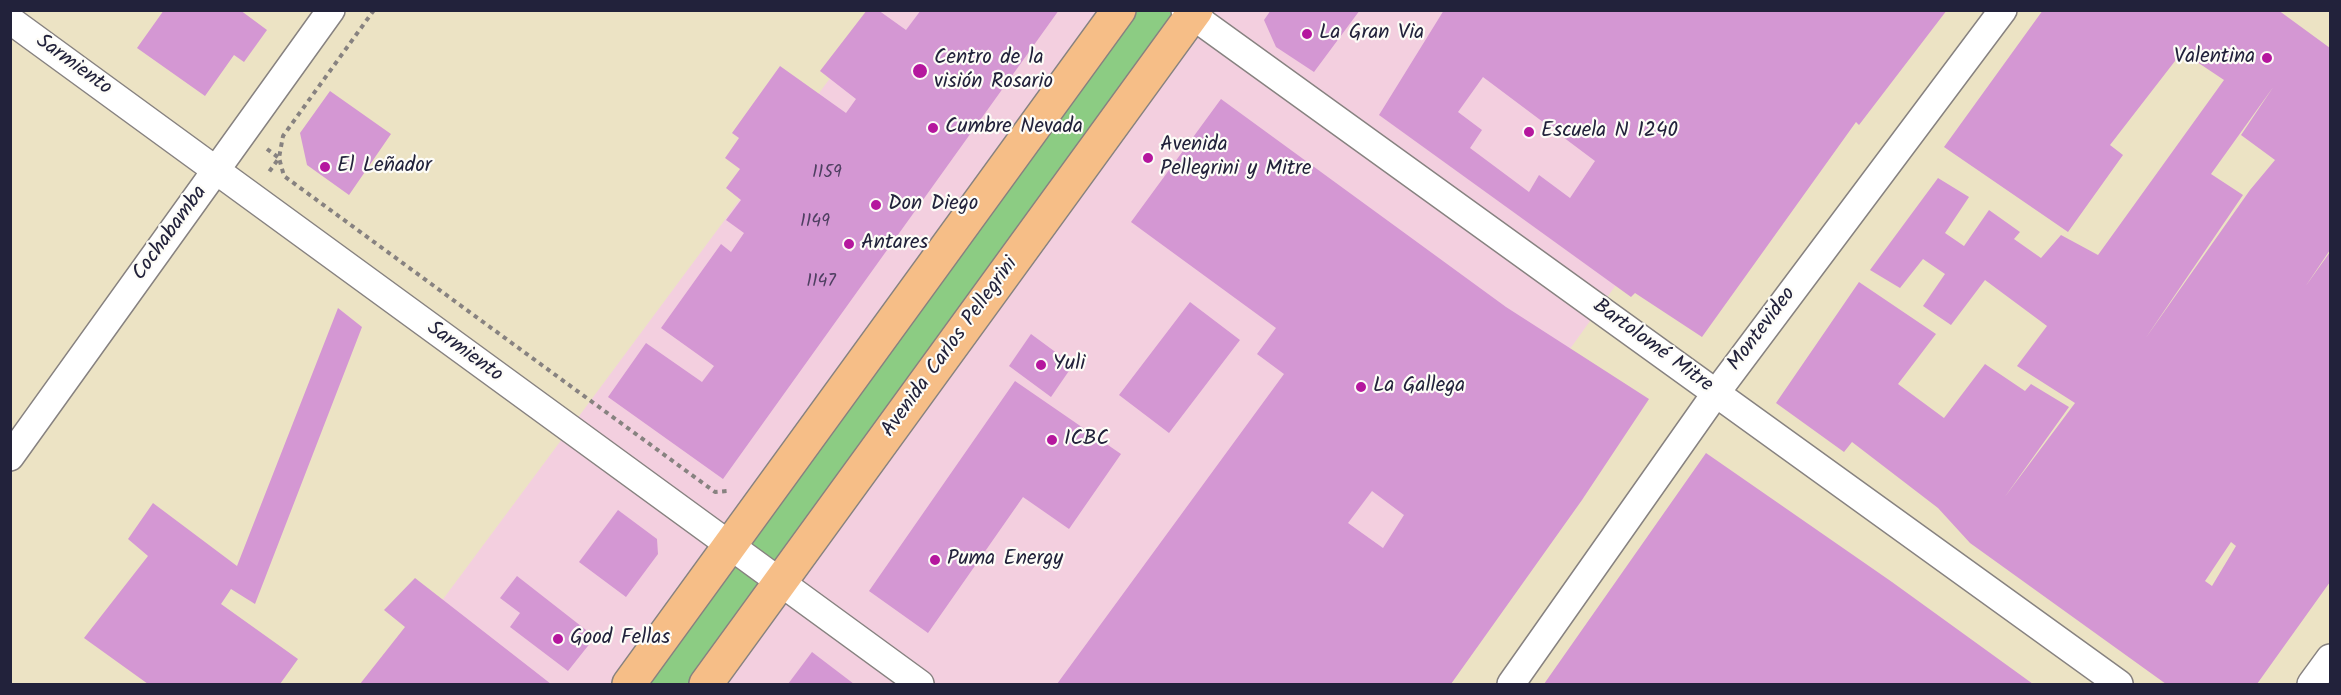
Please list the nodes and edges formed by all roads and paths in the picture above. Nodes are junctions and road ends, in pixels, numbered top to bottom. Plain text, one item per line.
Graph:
1 (331, 10) edge
2 (374, 10) edge
3 (1119, 10) edge
4 (2003, 10) edge
5 (1191, 12) edge
6 (10, 20) edge
7 (216, 171) junction
8 (1716, 393) junction
9 (10, 457) edge
10 (729, 490) dead end
11 (729, 547) junction
12 (780, 583) junction
13 (2331, 658) edge
14 (629, 684) edge
15 (706, 684) edge
16 (920, 684) edge
17 (1511, 684) edge
18 (2119, 684) edge
19 (2311, 684) edge

1 - 7 street, Cochabamba
2 - 10 path
3 - 11 main road
4 - 8 street, Montevideo
5 - 8 street, Bartolomé Mitre
5 - 12 main road, Avenida Carlos Pellegrini
6 - 7 street, Sarmiento
7 - 9 street, Cochabamba
7 - 11 street, Sarmiento
8 - 17 street, Montevideo
8 - 18 street, Bartolomé Mitre
11 - 12 street, Sarmiento
11 - 14 main road
12 - 15 main road, Avenida Carlos Pellegrini
12 - 16 street, Sarmiento
13 - 19 street

